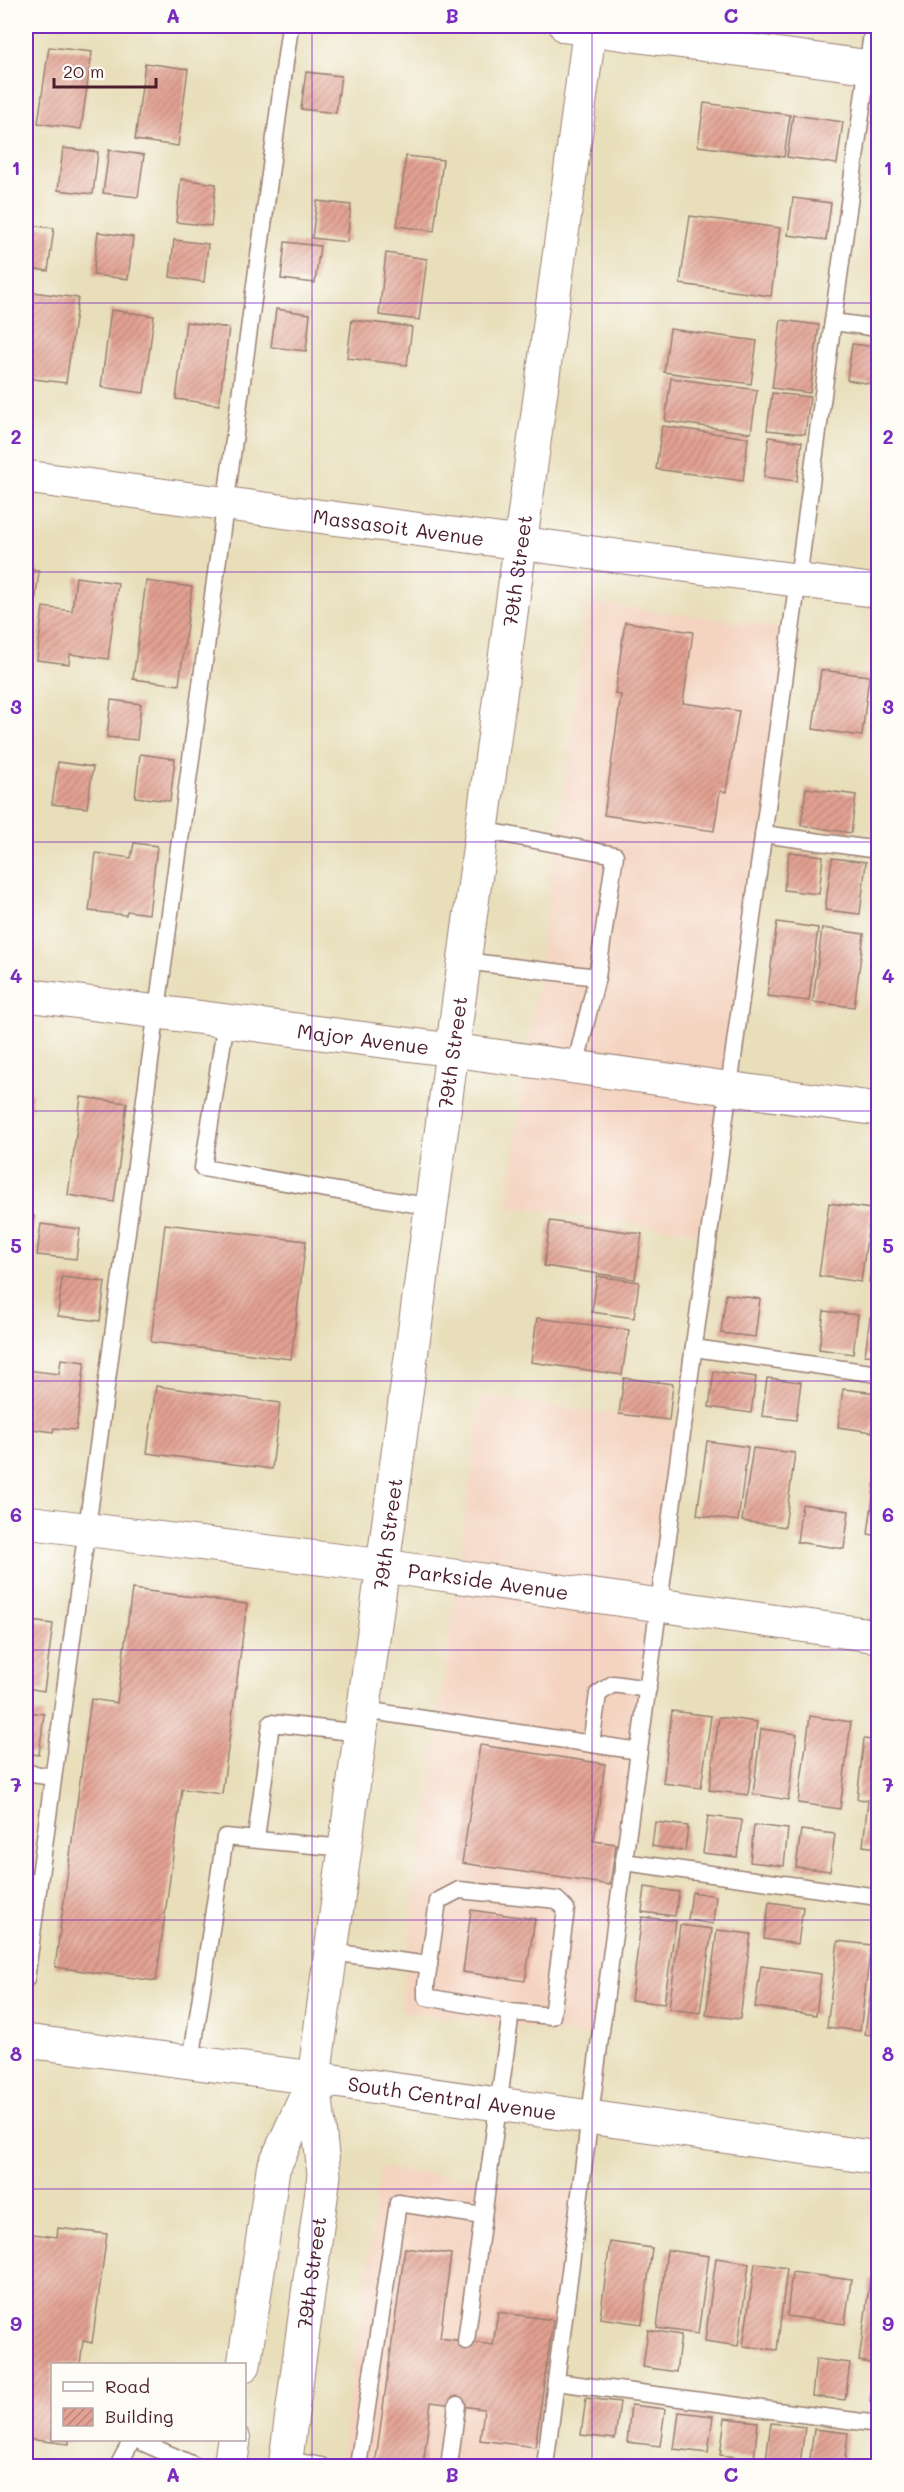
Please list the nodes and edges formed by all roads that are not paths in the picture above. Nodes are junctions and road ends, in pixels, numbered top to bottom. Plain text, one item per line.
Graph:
1 (290, 26) edge
2 (582, 26) edge
3 (873, 26) edge
4 (873, 68) edge
5 (832, 322) junction
6 (879, 328) edge
7 (26, 477) edge
8 (225, 503) junction
9 (521, 541) junction
10 (797, 580) junction
11 (879, 591) edge
12 (482, 830) junction
13 (763, 834) junction
14 (879, 850) edge
15 (464, 962) junction
16 (597, 977) junction
17 (26, 995) edge
18 (156, 1012) junction
19 (226, 1021) junction
20 (452, 1050) junction
21 (575, 1067) junction
22 (729, 1088) junction
23 (879, 1109) edge
24 (432, 1207) junction
25 (694, 1348) junction
26 (879, 1374) edge
27 (26, 1522) edge
28 (86, 1530) junction
29 (383, 1566) junction
30 (659, 1604) junction
31 (879, 1636) edge
32 (648, 1689) junction
33 (362, 1722) junction
34 (591, 1744) junction
35 (639, 1750) junction
36 (26, 1773) edge
37 (53, 1777) junction
38 (256, 1839) junction
39 (345, 1848) junction
40 (624, 1862) junction
41 (879, 1897) edge
42 (331, 1952) junction
43 (429, 1965) junction
44 (26, 1979) edge
45 (510, 2012) junction
46 (26, 2041) edge
47 (191, 2062) junction
48 (314, 2078) junction
49 (498, 2104) junction
50 (590, 2117) junction
51 (879, 2158) edge
52 (483, 2216) junction
53 (466, 2342) dead end
54 (244, 2363) edge
55 (556, 2382) junction
56 (457, 2405) dead end
57 (879, 2424) edge
58 (131, 2441) edge
59 (141, 2441) edge
60 (234, 2441) edge
61 (285, 2463) edge
62 (118, 2466) edge
63 (196, 2466) edge
64 (230, 2466) edge
65 (321, 2466) edge
66 (358, 2466) edge
67 (449, 2466) edge
68 (545, 2466) edge

1 - 8 lane
2 - 4 street
2 - 9 street, 79th Street
3 - 4 lane
4 - 5 lane
5 - 6 lane
5 - 10 lane
7 - 8 street, Massasoit Avenue
8 - 9 street, Massasoit Avenue
8 - 18 lane
9 - 10 street, Massasoit Avenue
9 - 12 street, 79th Street
10 - 11 street, Massasoit Avenue
10 - 13 lane
12 - 15 street, 79th Street
12 - 16 lane
13 - 14 lane
13 - 22 lane
15 - 16 lane
15 - 20 street, 79th Street
16 - 21 lane
17 - 18 street, Major Avenue
18 - 19 street, Major Avenue
18 - 28 lane
19 - 20 street, Major Avenue
19 - 24 lane
20 - 21 street, Major Avenue
20 - 24 street, 79th Street
21 - 22 street, Major Avenue
22 - 23 street, Major Avenue
22 - 25 lane
24 - 29 street, 79th Street
25 - 26 lane
25 - 30 lane
27 - 28 street, Parkside Avenue
28 - 29 street, Parkside Avenue
28 - 37 lane
29 - 30 street, Parkside Avenue
29 - 33 street, 79th Street
30 - 31 street, Parkside Avenue
30 - 32 lane
32 - 34 lane
32 - 35 lane
33 - 34 lane
33 - 38 lane
33 - 39 street, 79th Street
34 - 35 lane
35 - 40 lane
36 - 37 lane
37 - 44 lane
38 - 39 lane
38 - 47 lane
39 - 42 street, 79th Street
40 - 41 lane
40 - 50 lane
42 - 43 lane
42 - 48 street, 79th Street
43 - 45 lane
43 - 45 lane
45 - 49 lane
46 - 47 street, South Central Avenue
47 - 48 street, South Central Avenue
48 - 49 street, South Central Avenue
48 - 54 street, 79th Street
48 - 61 street, 79th Street
49 - 50 street, South Central Avenue
49 - 52 lane
50 - 51 street, South Central Avenue
50 - 55 lane
52 - 53 lane
52 - 66 lane
55 - 57 lane
55 - 68 lane
56 - 67 lane
58 - 62 lane
59 - 63 lane
60 - 64 street
61 - 65 lane

